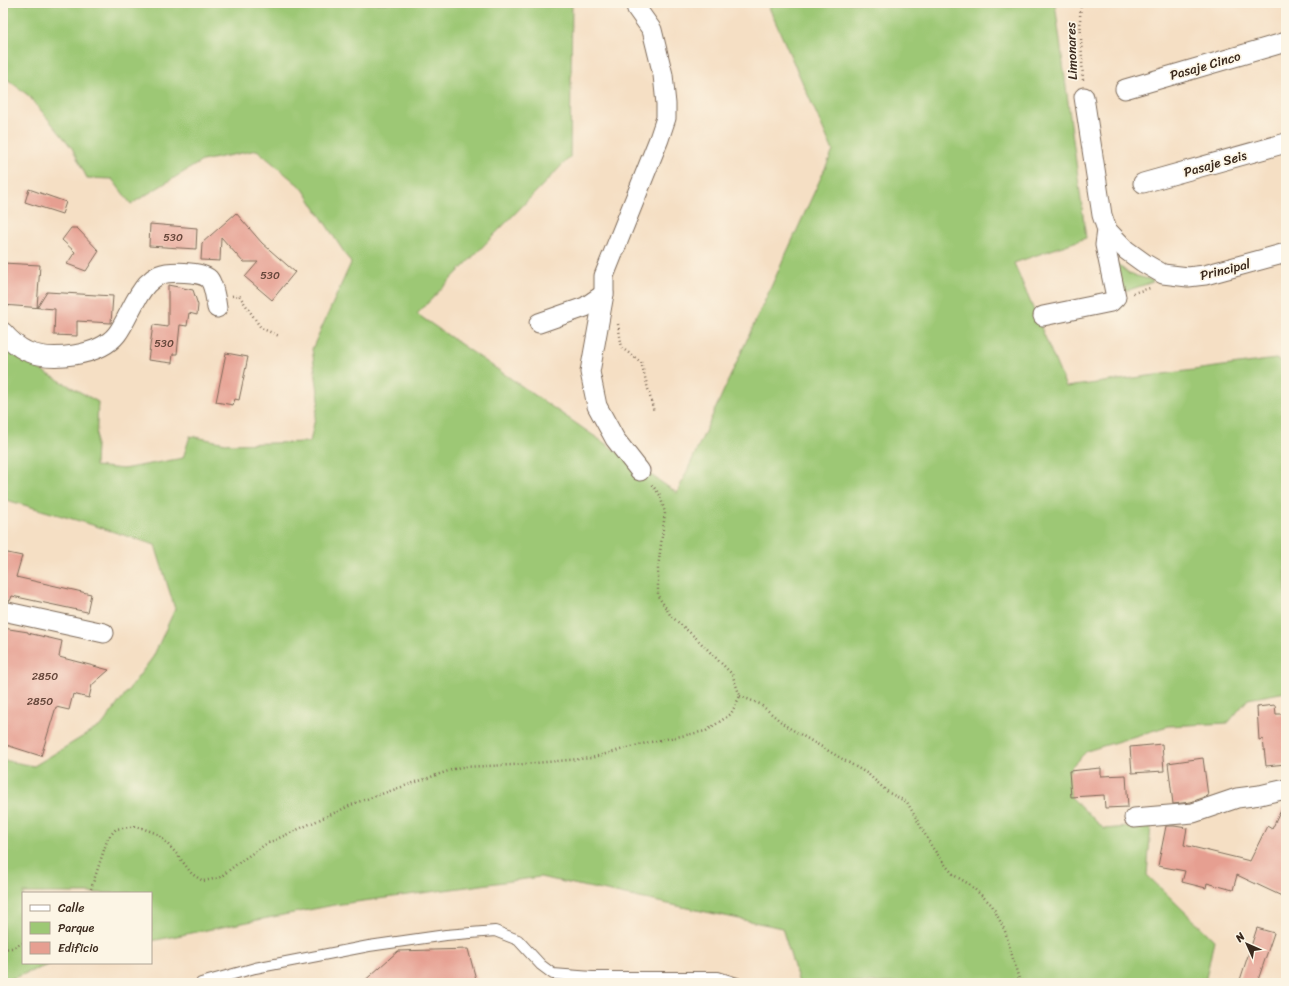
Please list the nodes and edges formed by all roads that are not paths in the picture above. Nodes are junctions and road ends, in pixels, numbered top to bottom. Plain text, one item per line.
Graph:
1 (636, 3) edge
2 (1286, 42) edge
3 (1125, 89) dead end
4 (1084, 97) road end
5 (1286, 143) edge
6 (1143, 183) dead end
7 (1107, 230) junction
8 (1286, 253) edge
9 (604, 294) junction
10 (224, 302) road end
11 (1043, 316) dead end
12 (539, 323) dead end
13 (3, 332) edge
14 (640, 471) road end
15 (3, 611) edge
16 (104, 633) dead end
17 (1286, 789) edge
18 (1134, 818) dead end
19 (617, 980) edge
20 (201, 983) edge
21 (737, 983) edge

1 - 9 street
2 - 3 street, Pasaje Cinco
4 - 7 street, Principal
5 - 6 street, Pasaje Seis
7 - 8 street, Principal
7 - 11 street, Principal
9 - 12 street
9 - 14 street
10 - 13 street
15 - 16 street
17 - 18 street
19 - 20 lane
19 - 21 lane

